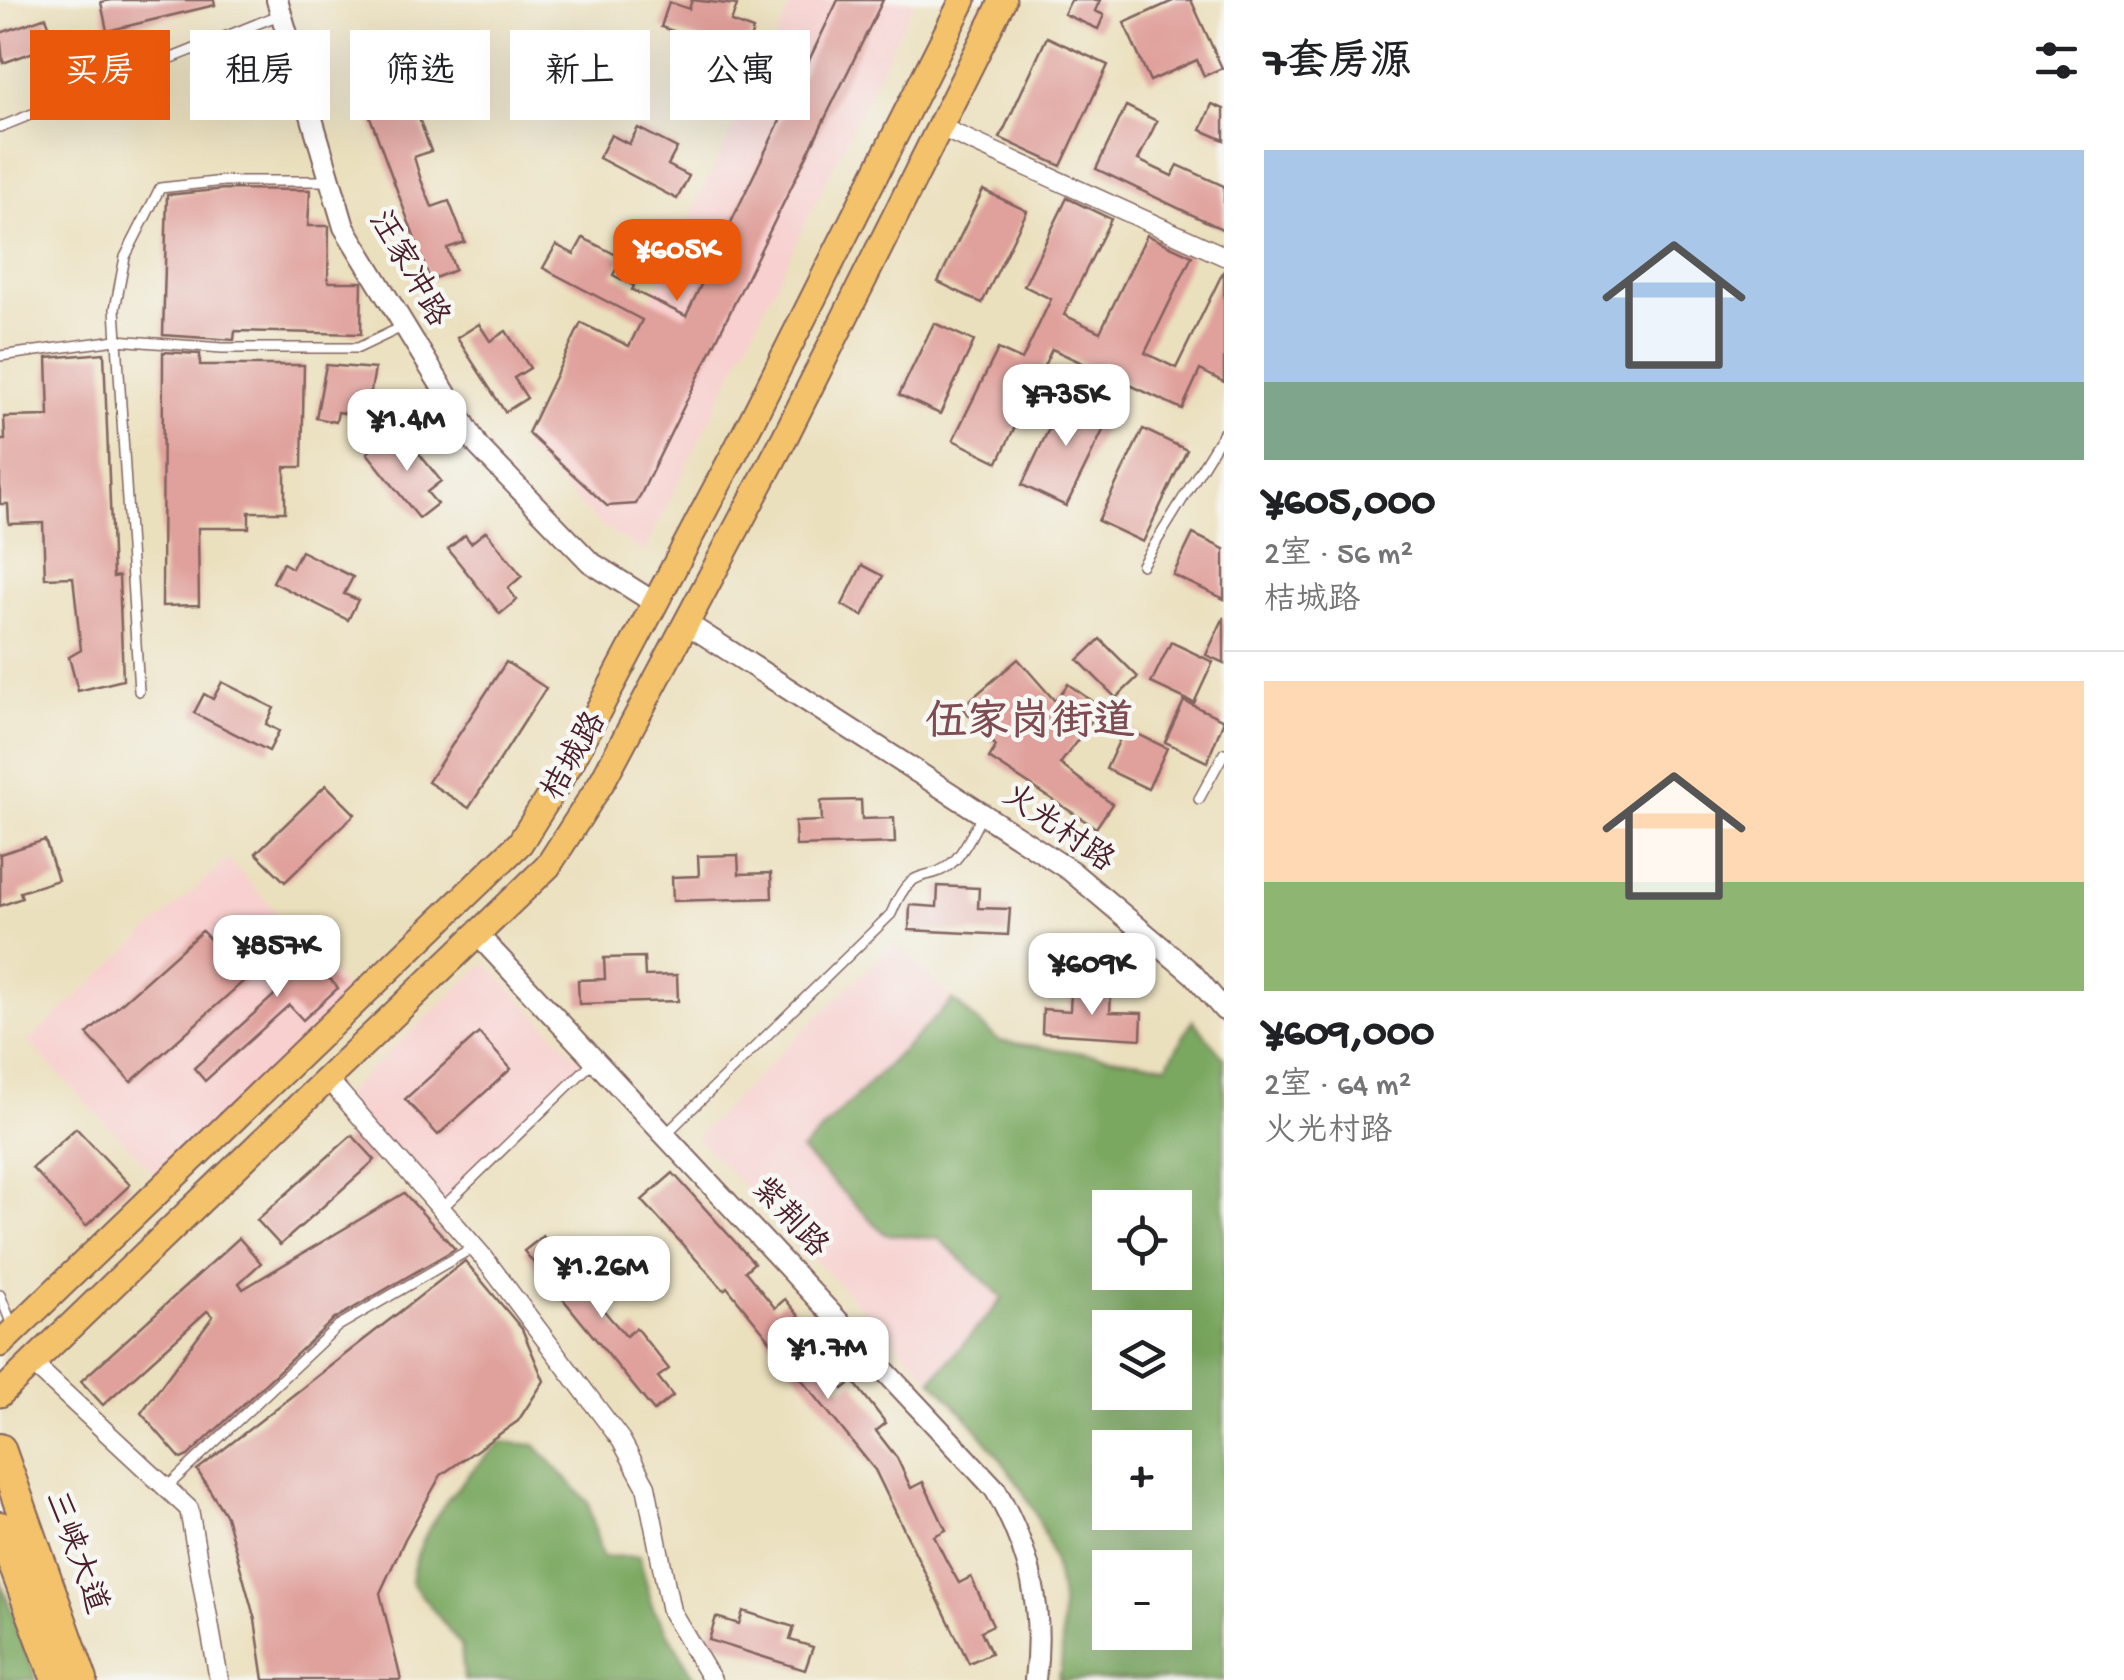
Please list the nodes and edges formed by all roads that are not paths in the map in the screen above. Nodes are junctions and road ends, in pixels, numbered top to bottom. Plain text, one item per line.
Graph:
1 (962, 0) edge
2 (1003, 0) edge
3 (279, 7) edge
4 (0, 127) edge
5 (940, 127) junction
6 (331, 182) junction
7 (1224, 256) edge
8 (405, 326) junction
9 (116, 340) junction
10 (0, 356) edge
11 (1224, 432) edge
12 (1142, 565) dead end
13 (655, 604) junction
14 (686, 624) junction
15 (139, 691) dead end
16 (1224, 753) edge
17 (1199, 800) dead end
18 (983, 814) junction
19 (477, 934) junction
20 (1224, 1010) edge
21 (594, 1060) junction
22 (326, 1078) junction
23 (667, 1133) junction
24 (441, 1209) junction
25 (474, 1248) junction
26 (0, 1295) edge
27 (7, 1338) edge
28 (33, 1364) junction
29 (0, 1394) edge
30 (0, 1449) edge
31 (166, 1488) junction
32 (0, 1527) edge
33 (57, 1680) edge
34 (82, 1680) edge
35 (220, 1680) edge
36 (712, 1680) edge
37 (1035, 1680) edge

1 - 13 main road, 桔城路
2 - 5 main road, 桔城路
3 - 4 lane
3 - 6 street, 汪家冲路
5 - 7 street
5 - 14 main road, 桔城路
6 - 8 street, 汪家冲路
6 - 9 lane
8 - 9 lane
8 - 13 street, 汪家冲路
9 - 10 lane
9 - 15 lane
11 - 12 lane
13 - 27 main road, 桔城路
14 - 18 street, 火光村路
14 - 19 main road, 桔城路
16 - 17 lane
18 - 20 street, 火光村路
18 - 23 lane
19 - 21 street, 紫荆路
19 - 22 main road, 桔城路
21 - 23 street, 紫荆路
21 - 24 lane
22 - 24 street
22 - 28 main road, 桔城路
23 - 37 street, 紫荆路
24 - 25 street
25 - 31 lane
25 - 36 street
26 - 27 lane
28 - 29 main road, 桔城路
28 - 31 street
30 - 34 highway, 三峡大道
31 - 35 street
32 - 33 highway, 三峡大道

